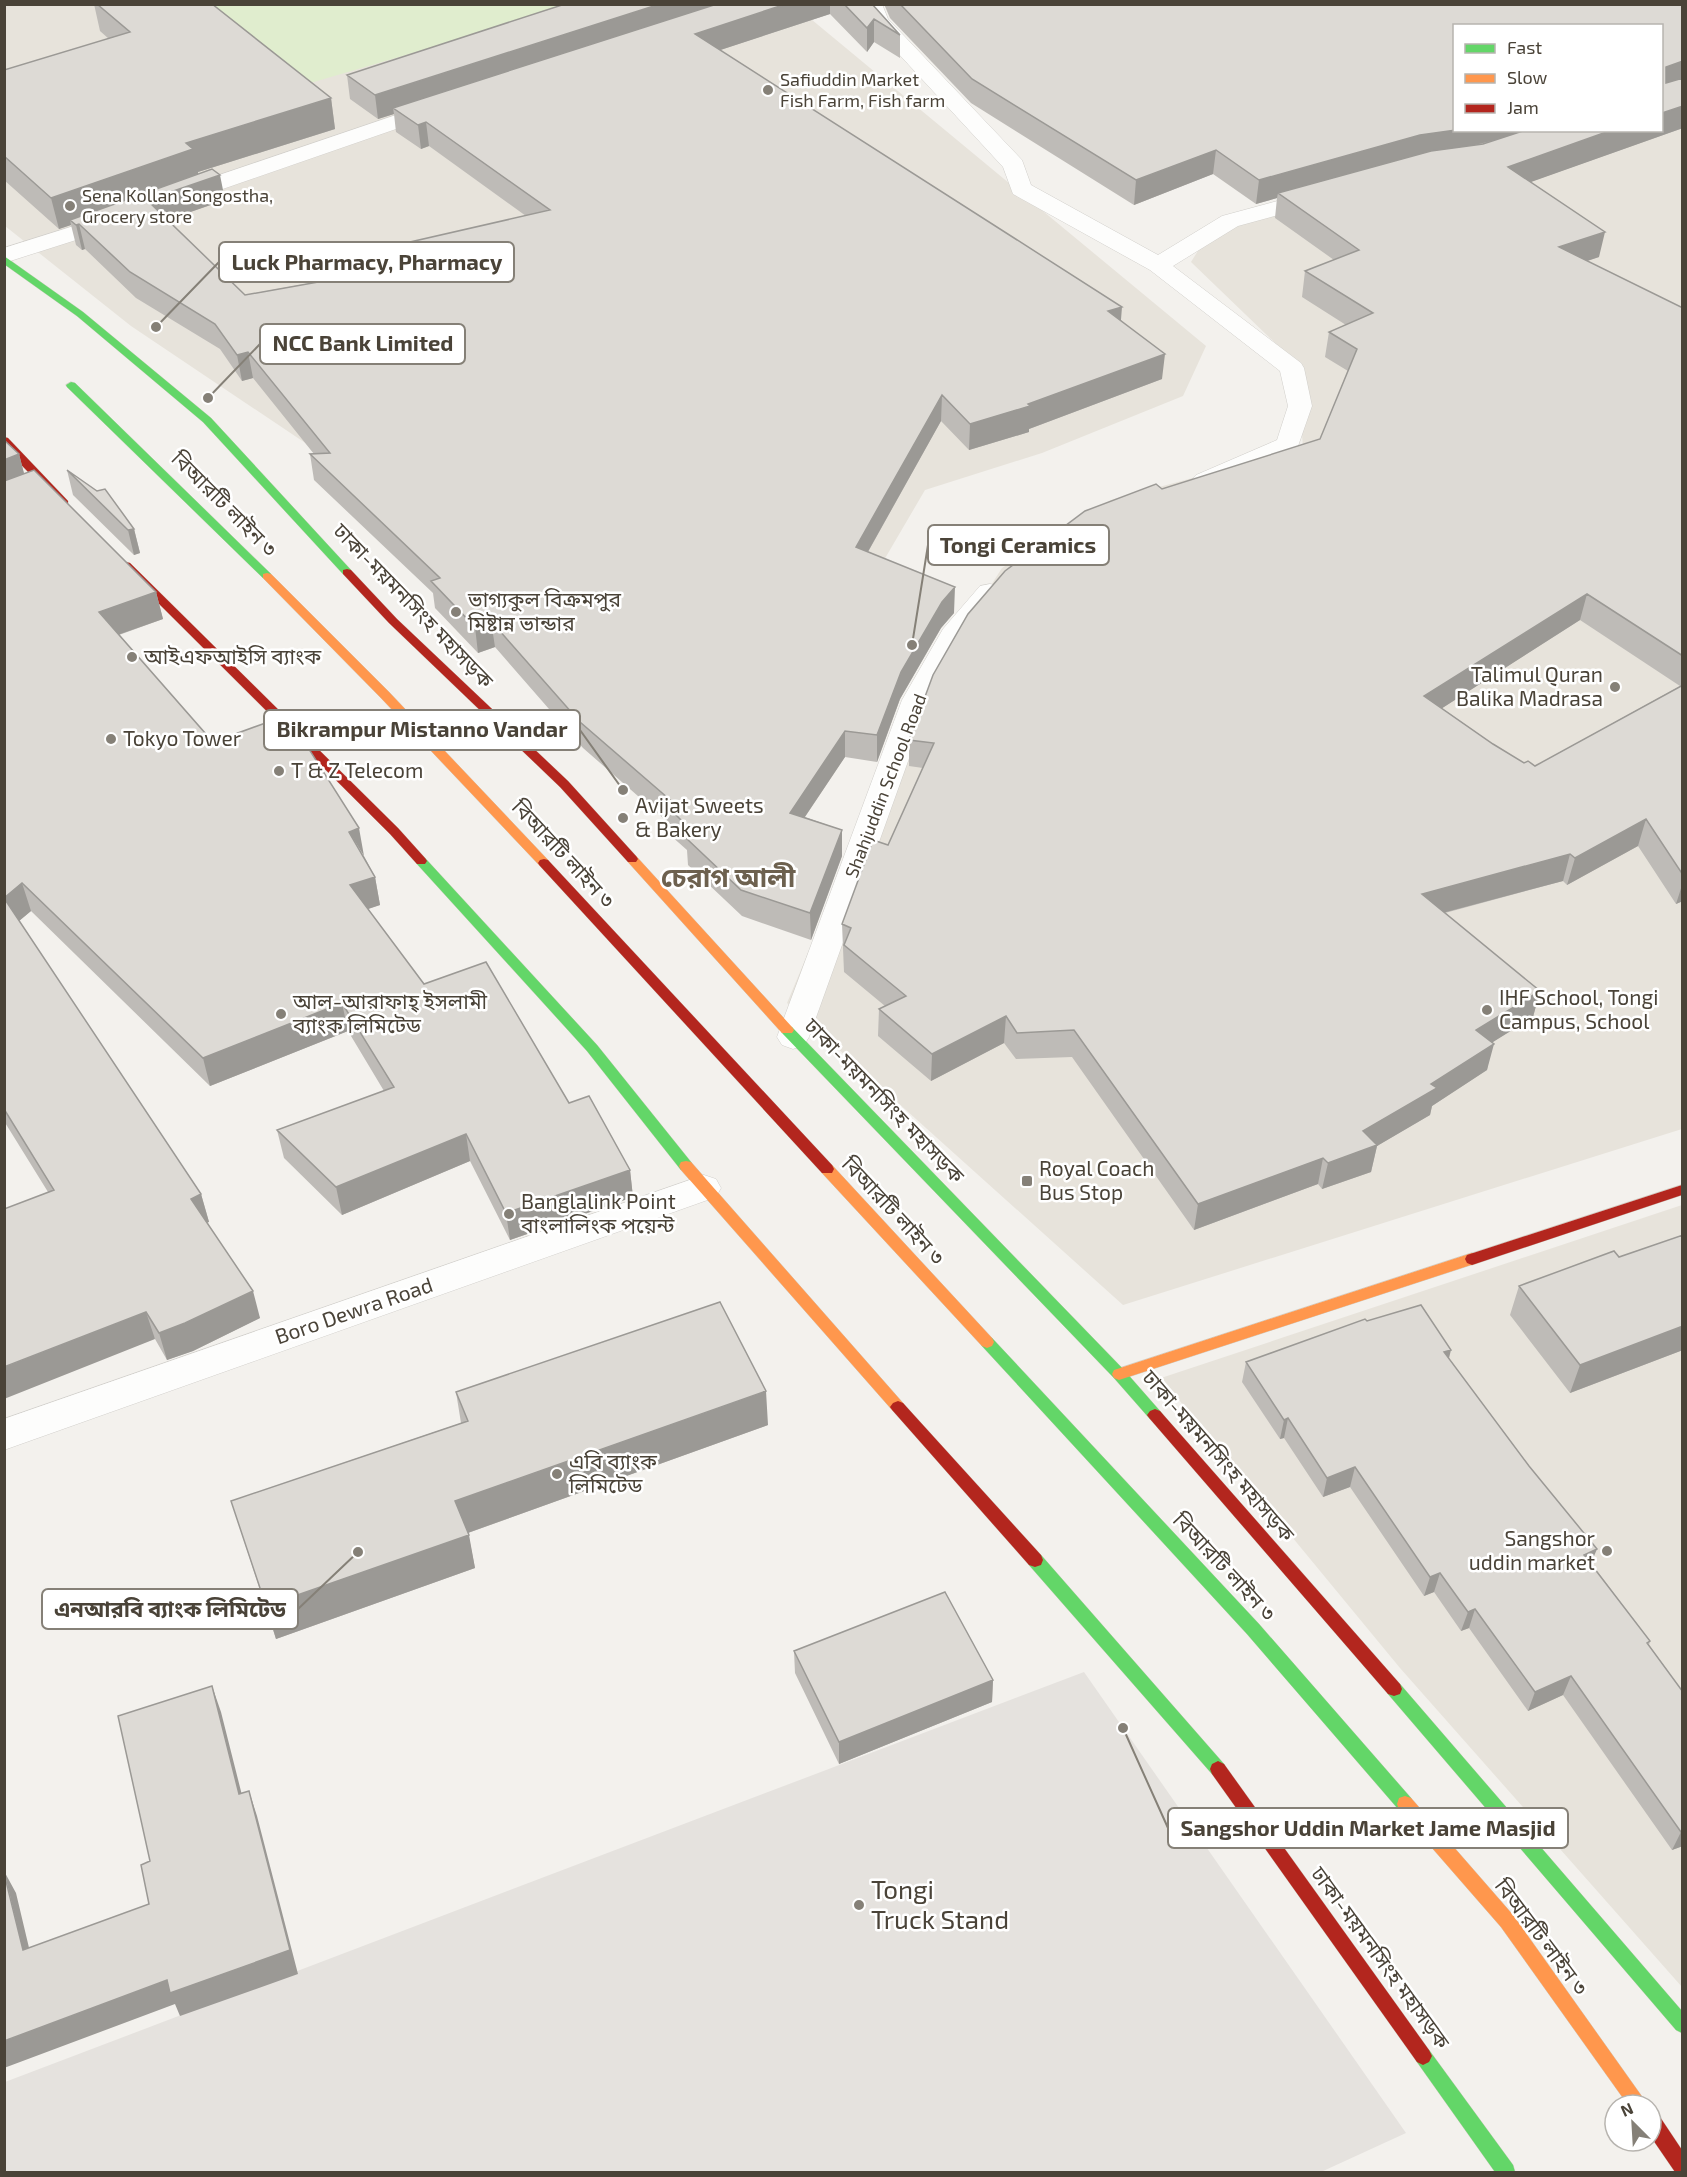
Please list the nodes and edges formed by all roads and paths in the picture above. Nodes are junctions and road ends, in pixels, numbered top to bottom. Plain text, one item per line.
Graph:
1 (872, 4) edge
2 (458, 100) edge
3 (1339, 191) edge
4 (156, 205) edge
5 (135, 213) edge
6 (4, 257) edge
7 (1158, 265) junction
8 (71, 385) dead end
9 (4, 441) edge
10 (1184, 486) edge
11 (78, 517) edge
12 (119, 558) edge
13 (1009, 576) edge
14 (793, 1037) junction
15 (704, 1188) junction
16 (1683, 1190) edge
17 (1119, 1374) junction
18 (4, 1435) edge
19 (1683, 2024) edge
20 (1630, 2093) edge
21 (1663, 2138) edge
22 (1683, 2165) edge
23 (1506, 2172) edge

1 - 7 street
2 - 4 street
3 - 7 street
5 - 6 street
6 - 14 main road, ঢাকা-ময়মনসিংহ মহাসড়ক
7 - 10 street
8 - 20 main road, বিআরটি লাইন ৩
9 - 11 main road
12 - 15 main road, ঢাকা-ময়মনসিংহ মহাসড়ক
13 - 14 street, Shahjuddin School Road
14 - 17 main road, ঢাকা-ময়মনসিংহ মহাসড়ক
15 - 18 street, Boro Dewra Road
15 - 23 main road, ঢাকা-ময়মনসিংহ মহাসড়ক
16 - 17 main road
17 - 19 main road, ঢাকা-ময়মনসিংহ মহাসড়ক
21 - 22 main road

